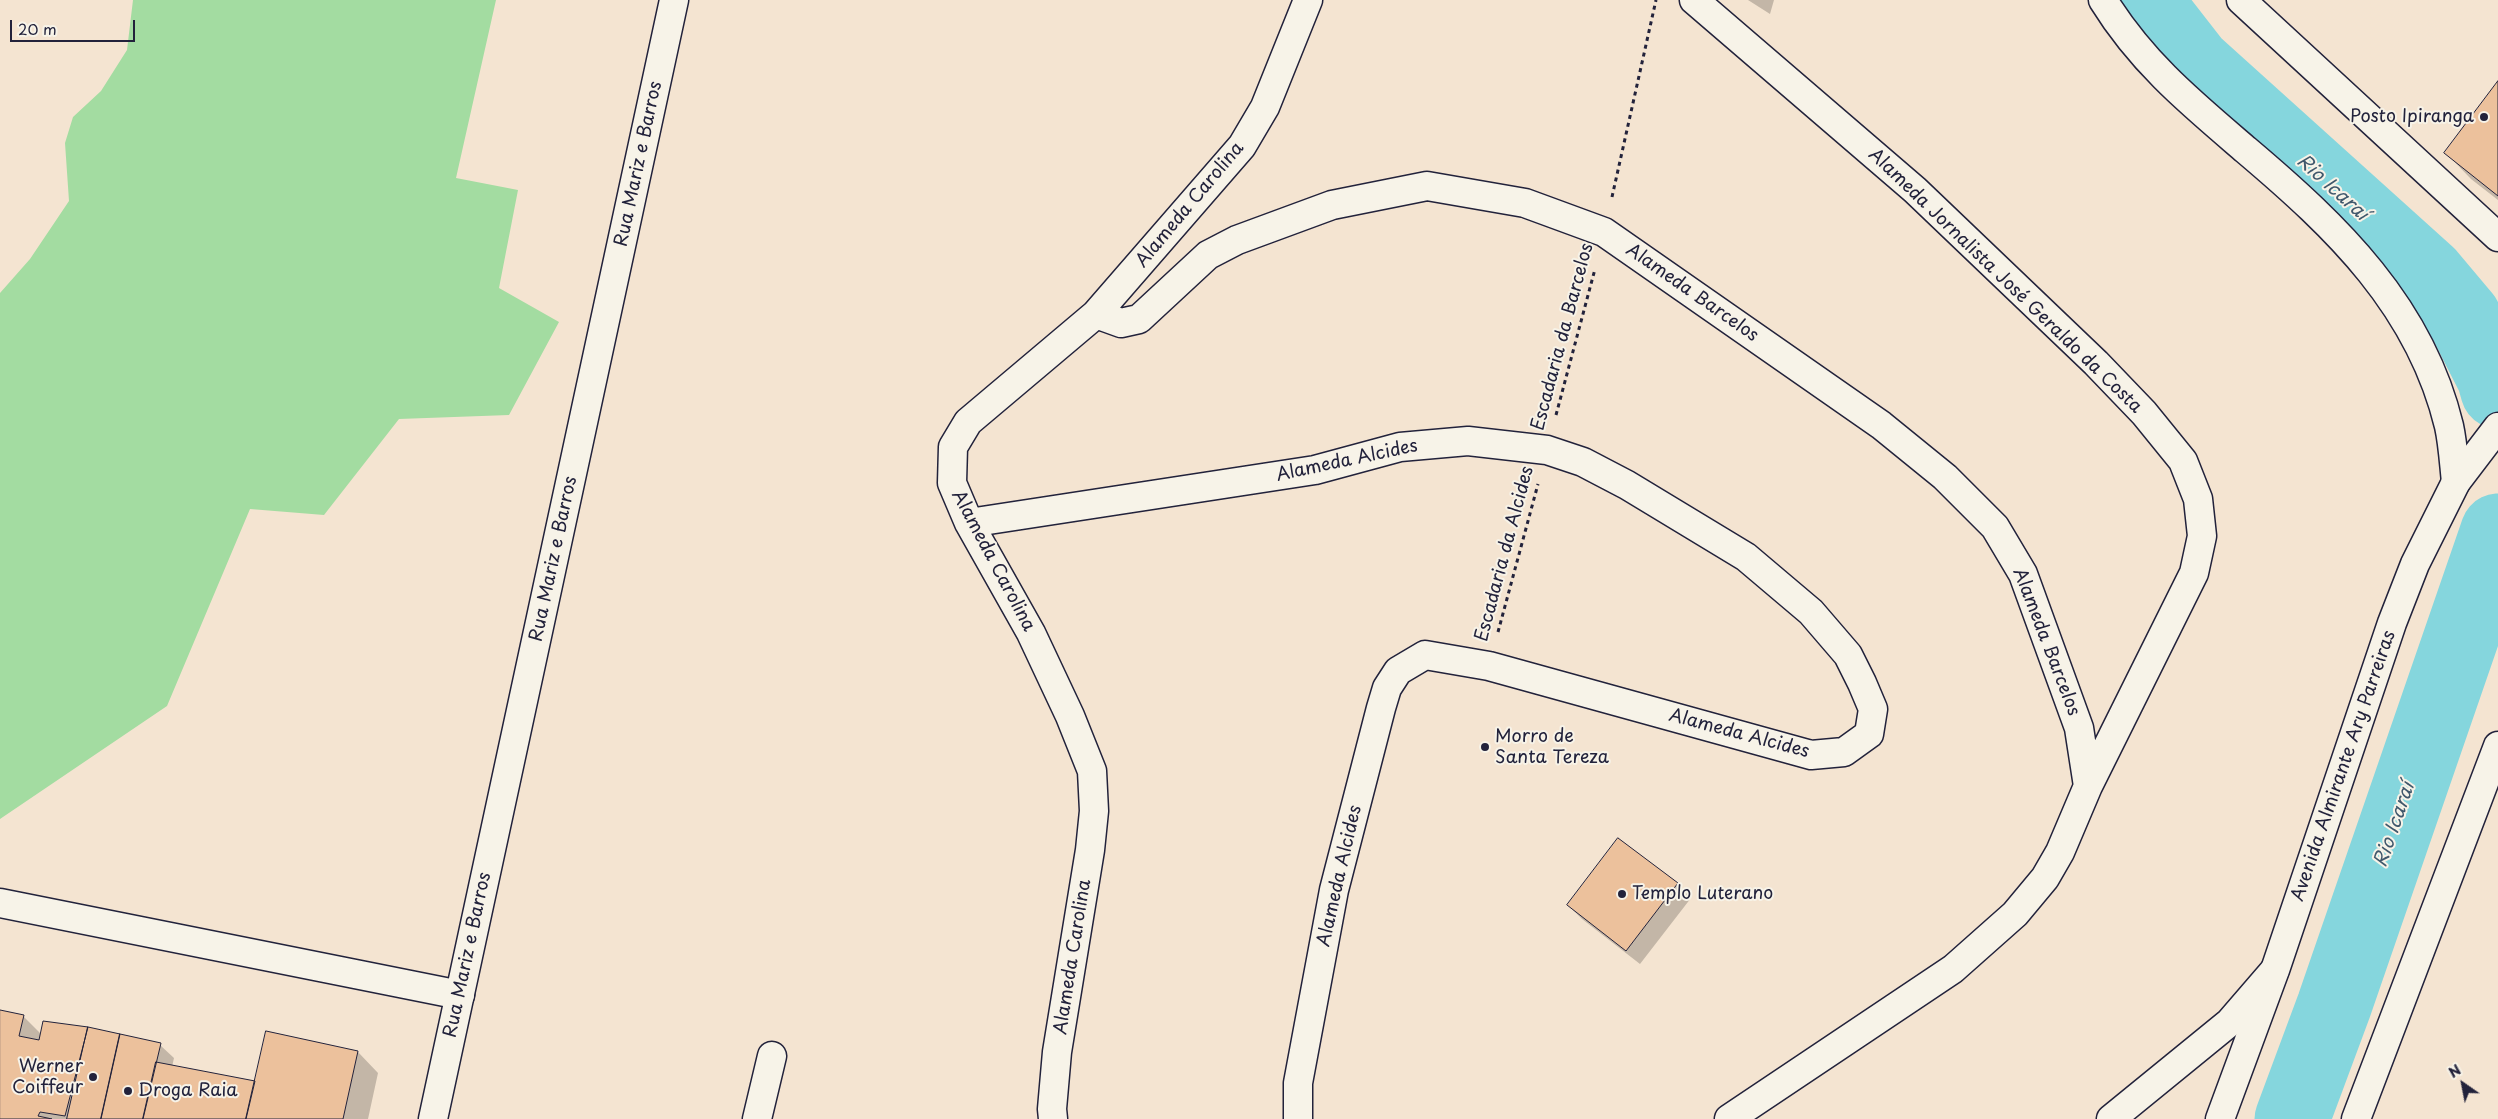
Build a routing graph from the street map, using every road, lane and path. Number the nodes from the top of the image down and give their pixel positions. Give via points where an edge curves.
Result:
1 (674, 0) edge
2 (1308, 0) edge
3 (1656, 0) edge
4 (1694, 0) edge
5 (2103, 0) edge
6 (2241, 0) edge
7 (1604, 232) junction
8 (2498, 237) edge
9 (1096, 314) junction
10 (2495, 431) edge
11 (1547, 450) junction
12 (2456, 482) junction
13 (969, 523) junction
14 (1489, 666) junction
15 (2498, 746) edge
16 (2088, 786) junction
17 (0, 903) edge
18 (2275, 970) junction
19 (460, 995) junction
20 (772, 1056) dead end
21 (433, 1119) edge
22 (757, 1119) edge
23 (1053, 1119) edge
24 (1298, 1119) edge
25 (1729, 1119) edge
26 (2111, 1119) edge
27 (2220, 1119) edge
28 (2356, 1119) edge

1 - 19 street, Rua Mariz e Barros
2 - 9 street, Alameda Carolina via 1265,107 1242,146
3 - 7 path, Escadaria da Barcelos
4 - 16 street, Alameda Jornalista José Geraldo da Costa via 1915,190 2096,363 2184,461 2198,499 2202,536 2194,573
5 - 12 street via 2119,26 2153,68 2296,192 2363,260 2390,295 2419,341 2437,386 2449,427
6 - 8 street
7 - 9 street, Alameda Barcelos via 1524,203 1427,186 1332,206 1237,240 1208,254 1140,319 1121,323
7 - 11 path, Escadaria da Barcelos
7 - 16 street, Alameda Barcelos via 1881,425 1945,477 1995,527 2023,574 2079,728
9 - 13 street, Alameda Carolina via 968,422 953,447 952,483
10 - 12 street, Avenida Almirante Ary Parreiras
11 - 13 street, Alameda Alcides via 1468,441 1400,447 1314,470
11 - 14 path, Escadaria da Alcides
11 - 14 street, Alameda Alcides via 1583,462 1627,485 1746,557 1811,612 1848,655 1862,683 1873,709 1869,734 1844,752 1811,755
12 - 18 street, Avenida Almirante Ary Parreiras via 2415,564 2392,623
13 - 23 street, Alameda Carolina via 1031,633 1092,771 1094,811 1090,850 1058,1052
14 - 24 street, Alameda Alcides via 1426,655 1398,670 1387,688 1334,890 1298,1083
15 - 28 street
16 - 25 street, Alameda Jornalista José Geraldo da Costa via 2046,878 2015,914 1953,969
17 - 19 street
18 - 26 street via 2230,1022
18 - 27 street, Avenida Almirante Ary Parreiras
19 - 21 street, Rua Mariz e Barros
20 - 22 street

